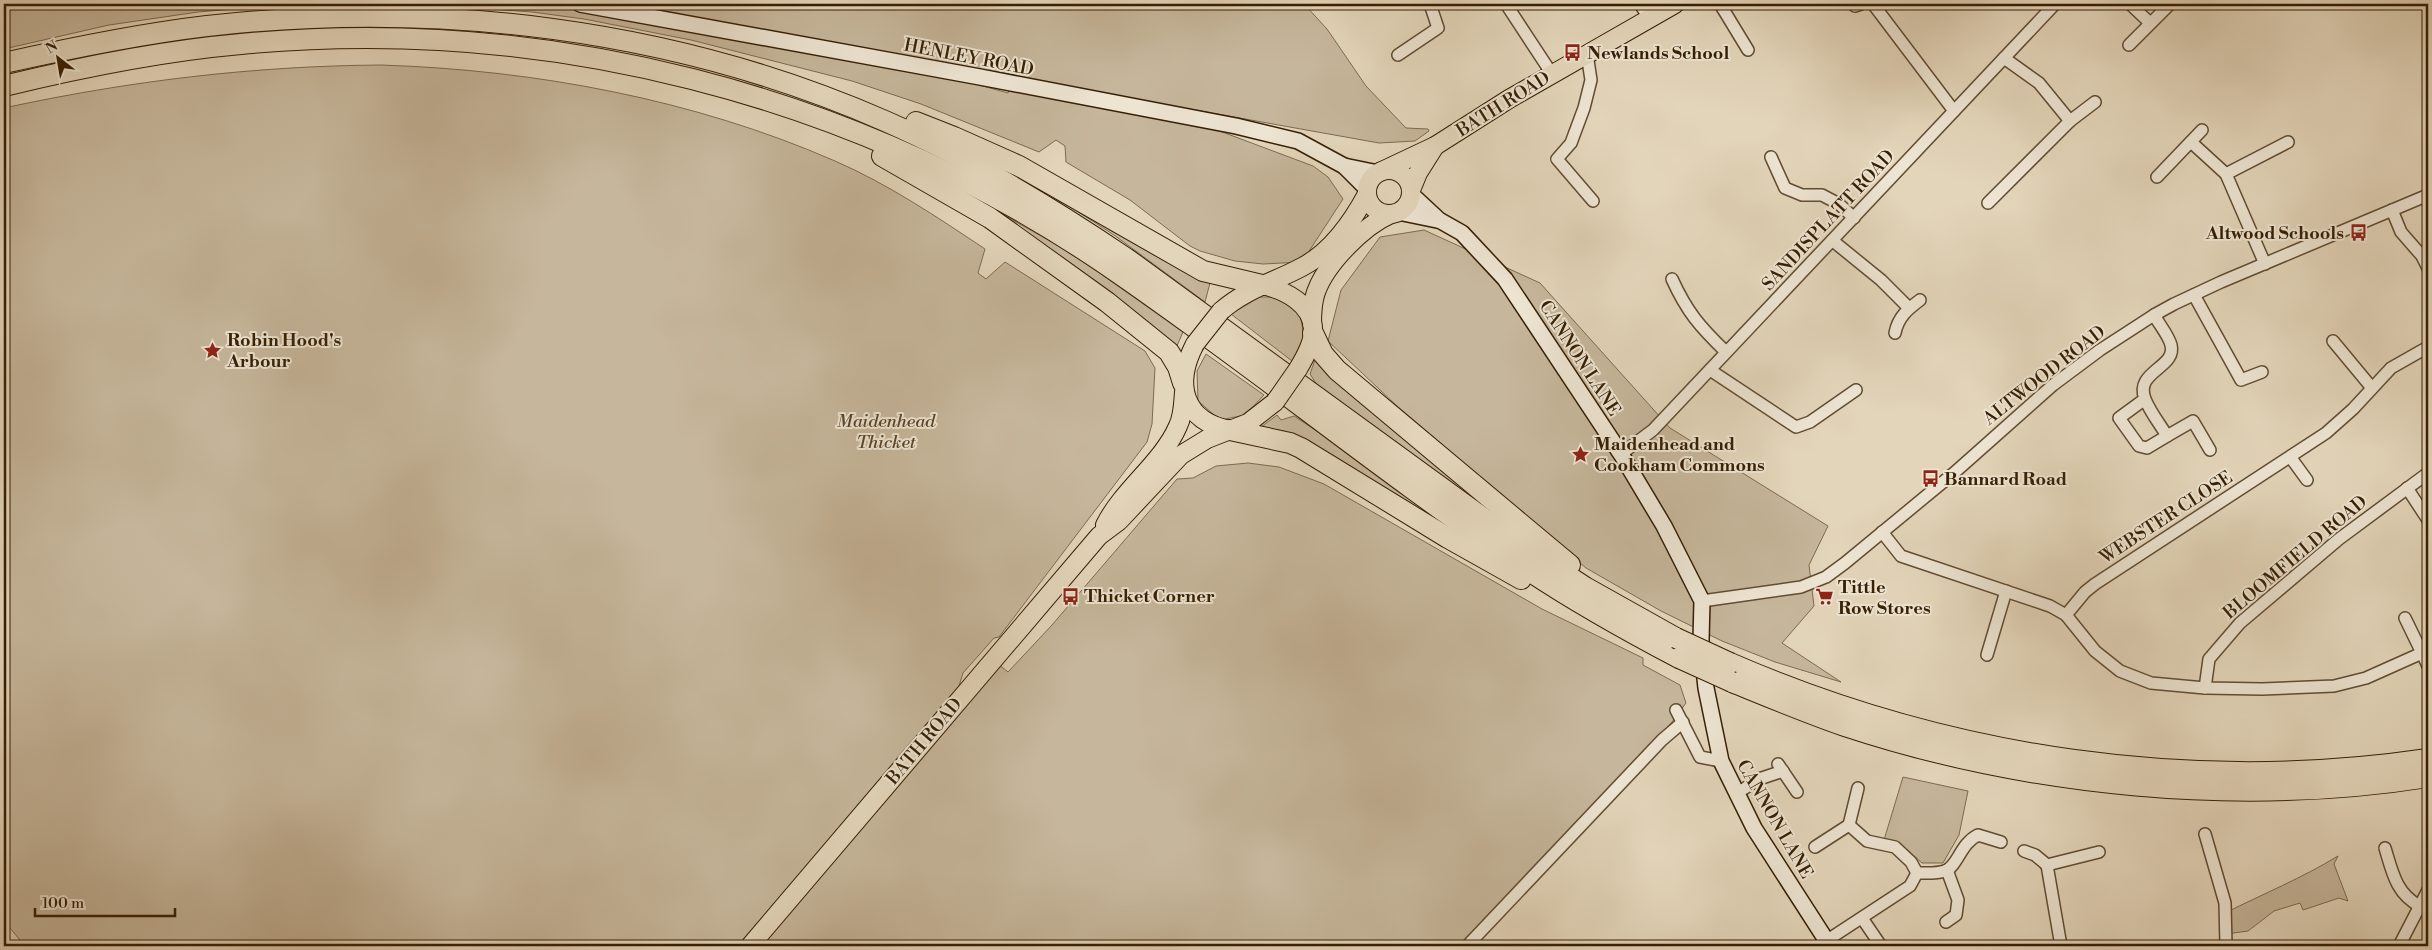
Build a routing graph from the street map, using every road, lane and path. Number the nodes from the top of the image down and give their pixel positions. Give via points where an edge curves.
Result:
1 (580, 4) edge
2 (1430, 4) edge
3 (1506, 4) edge
4 (1675, 4) edge
5 (1720, 4) edge
6 (1873, 4) edge
7 (2055, 4) edge
8 (2130, 4) edge
9 (2170, 4) edge
10 (1644, 11) edge
11 (2150, 22) junction
12 (2129, 46) dead end
13 (1748, 50) dead end
14 (1587, 54) junction
15 (1398, 55) dead end
16 (2004, 58) junction
17 (4, 63) edge
18 (1552, 74) junction
19 (4, 86) edge
20 (816, 93) junction
21 (2095, 102) dead end
22 (776, 103) junction
23 (1954, 111) junction
24 (2070, 121) junction
25 (2202, 130) dead end
26 (2191, 142) junction
27 (2288, 142) dead end
28 (1435, 146) junction
29 (1771, 157) dead end
30 (1344, 166) junction
31 (1380, 172) junction
32 (2226, 174) junction
33 (2157, 177) dead end
34 (1367, 192) junction
35 (1411, 192) junction
36 (2428, 194) edge
37 (1593, 200) dead end
38 (1988, 203) dead end
39 (2392, 210) junction
40 (1394, 213) junction
41 (1854, 218) junction
42 (1438, 220) junction
43 (1833, 241) junction
44 (2266, 264) junction
45 (2428, 268) edge
46 (1672, 279) dead end
47 (1262, 285) junction
48 (2194, 295) junction
49 (1920, 300) dead end
50 (1909, 308) junction
51 (2154, 315) junction
52 (1312, 328) junction
53 (1895, 332) dead end
54 (2333, 342) dead end
55 (2428, 347) edge
56 (1726, 352) junction
57 (1710, 370) junction
58 (2262, 372) dead end
59 (1184, 388) junction
60 (2372, 388) junction
61 (1856, 390) dead end
62 (2145, 399) junction
63 (1230, 430) junction
64 (2167, 436) junction
65 (2210, 450) dead end
66 (1621, 454) junction
67 (2291, 458) junction
68 (2428, 473) edge
69 (2307, 480) dead end
70 (2408, 488) junction
71 (2428, 520) edge
72 (1882, 532) junction
73 (1099, 536) junction
74 (2006, 592) junction
75 (1702, 601) junction
76 (1608, 610) junction
77 (2066, 614) junction
78 (2405, 618) dead end
79 (2422, 654) junction
80 (1987, 656) dead end
81 (2428, 666) edge
82 (1731, 672) junction
83 (2205, 688) junction
84 (1676, 710) dead end
85 (1683, 722) junction
86 (2428, 760) edge
87 (1721, 761) junction
88 (2428, 777) edge
89 (1858, 788) dead end
90 (1797, 792) dead end
91 (1736, 794) junction
92 (1849, 825) junction
93 (2205, 834) dead end
94 (2000, 842) dead end
95 (1815, 847) dead end
96 (2385, 848) dead end
97 (2024, 851) dead end
98 (2099, 852) dead end
99 (2048, 865) junction
100 (1947, 870) junction
101 (1917, 873) junction
102 (2428, 890) edge
103 (2420, 906) junction
104 (1862, 918) junction
105 (1946, 922) dead end
106 (1828, 943) edge
107 (750, 946) edge
108 (1467, 946) edge
109 (1881, 946) edge
110 (2061, 946) edge
111 (2226, 946) edge
112 (2399, 946) edge

1 - 30 street, HENLEY ROAD via 1236,126 1298,141
2 - 15 street via 1438,28
3 - 18 street
4 - 10 main road, BATH ROAD
5 - 13 street
6 - 23 street
7 - 16 street, SANDISPLATT ROAD
8 - 11 street
9 - 11 street
10 - 14 main road, BATH ROAD
11 - 12 street
14 - 18 main road, BATH ROAD
14 - 37 street via 1592,80 1571,143 1557,159
16 - 23 street, SANDISPLATT ROAD
16 - 24 street via 2039,84
17 - 20 highway via 107,41 208,26 320,17 433,17 548,28 643,44 710,60
18 - 28 main road, BATH ROAD
19 - 22 highway via 104,63 195,49 291,40 374,38 474,41 560,52 661,70
20 - 47 highway via 879,109 954,136 1075,196 1203,271
20 - 76 highway via 953,153 1074,222
21 - 24 street
22 - 59 highway via 930,182 1019,238 1157,341 1175,361
22 - 76 highway via 836,124 925,162 1000,200 1070,242 1207,337 1482,539
23 - 41 street, SANDISPLATT ROAD
24 - 38 street
25 - 26 street
26 - 32 street
26 - 33 street
27 - 32 street
28 - 31 main road, BATH ROAD
28 - 35 main road, BATH ROAD via 1418,173
29 - 41 street via 1785,188 1802,195 1822,195 1839,204
30 - 31 street, HENLEY ROAD
30 - 34 street, HENLEY ROAD
31 - 34 main road via 1372,178
31 - 35 main road via 1391,170 1403,175
32 - 44 street
34 - 40 main road via 1376,210
34 - 47 main road via 1351,222 1320,254 1302,267
35 - 40 main road via 1407,204
35 - 42 street, CANNON LANE
36 - 39 street, ALTWOOD ROAD
39 - 44 street, ALTWOOD ROAD
39 - 45 street via 2401,232
40 - 42 street, CANNON LANE
40 - 52 main road via 1367,227 1324,276 1315,295
41 - 43 street, SANDISPLATT ROAD
42 - 66 street, CANNON LANE via 1462,233 1505,279
43 - 50 street
43 - 56 street, SANDISPLATT ROAD
44 - 48 street, ALTWOOD ROAD
46 - 56 street via 1683,304 1699,326
47 - 52 main road via 1296,299 1305,310
47 - 59 main road, bridge via 1241,294 1206,326 1187,360
48 - 51 street, ALTWOOD ROAD
48 - 58 street via 2244,384
49 - 50 street
50 - 53 street via 1897,321
51 - 62 street via 2171,345 2172,353 2170,359 2149,376 2144,385
51 - 72 street, ALTWOOD ROAD via 2053,385
52 - 63 main road, bridge via 1298,369 1275,402 1248,423
52 - 76 highway via 1323,354 1338,370
54 - 60 street
55 - 60 street, WEBSTER CLOSE via 2391,368
56 - 57 street, SANDISPLATT ROAD
57 - 61 street via 1796,427 1810,422
57 - 66 street, SANDISPLATT ROAD via 1654,430
59 - 63 main road via 1191,407 1202,420
59 - 73 main road, BATH ROAD via 1182,414 1175,434 1111,513
60 - 67 street, WEBSTER CLOSE via 2326,433
62 - 64 street
62 - 64 street via 2119,418 2140,446 2147,448
63 - 73 main road, BATH ROAD via 1181,454 1119,521
63 - 76 highway via 1301,448 1504,570
64 - 65 street via 2193,421
66 - 75 street, CANNON LANE via 1664,526
67 - 69 street
67 - 77 street, WEBSTER CLOSE via 2095,584
68 - 70 street, BLOOMFIELD ROAD
70 - 71 street
70 - 83 street, BLOOMFIELD ROAD via 2339,540 2240,623 2209,659
72 - 74 street via 1902,556
72 - 75 street, ALTWOOD ROAD via 1826,577 1802,587
73 - 107 main road, BATH ROAD
74 - 77 street
74 - 80 street
75 - 87 street, CANNON LANE via 1701,640 1706,688
76 - 82 highway, bridge via 1676,638
76 - 82 highway, bridge via 1679,658
77 - 83 street via 2095,651 2120,671 2151,683
78 - 79 street
79 - 81 street
79 - 83 street via 2366,678 2334,686
82 - 86 highway via 1893,723 1989,747 2077,761 2170,770 2281,773
82 - 88 highway via 1846,726 1994,764 2071,777 2151,786 2276,789
84 - 85 street
85 - 87 street via 1700,757
85 - 108 street via 1662,740
87 - 91 street, CANNON LANE
89 - 92 street
90 - 91 street via 1780,767
91 - 106 street, CANNON LANE via 1754,828
92 - 95 street
92 - 101 street via 1867,841 1895,847 1911,862
93 - 111 street via 2225,903
94 - 100 street via 1978,836 1968,841
96 - 103 street via 2397,885 2408,900
97 - 99 street
98 - 99 street
99 - 110 street
100 - 101 street
100 - 105 street via 1958,900 1956,915
101 - 104 street via 1910,886
102 - 103 street
103 - 112 street
104 - 106 street
104 - 109 street

